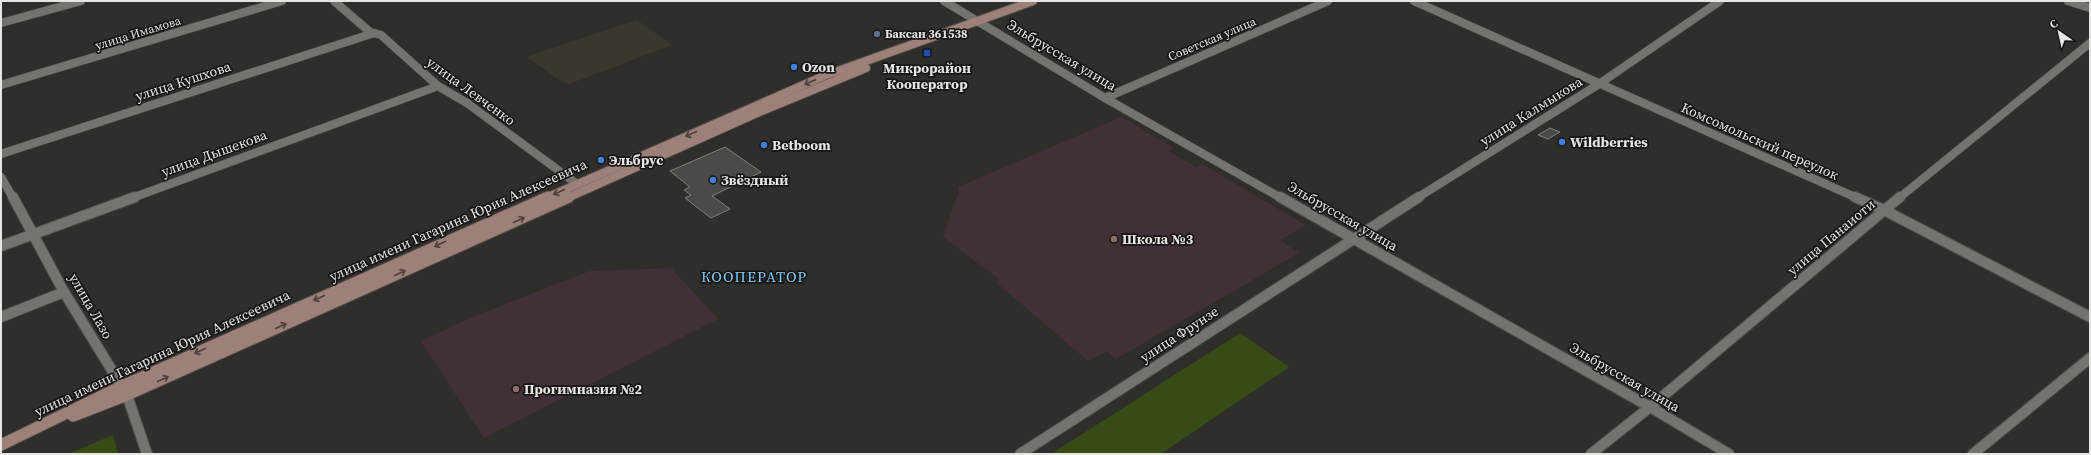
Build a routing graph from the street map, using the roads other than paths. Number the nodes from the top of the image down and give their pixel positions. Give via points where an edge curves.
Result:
1 (81, 1) edge
2 (282, 1) edge
3 (334, 1) edge
4 (944, 1) edge
5 (1033, 1) edge
6 (1328, 1) edge
7 (1414, 1) edge
8 (1720, 1) edge
9 (2068, 1) edge
10 (2090, 8) edge
11 (978, 21) junction
12 (1, 23) edge
13 (374, 33) junction
14 (2090, 43) edge
15 (1599, 84) junction
16 (1, 85) edge
17 (438, 86) junction
18 (1105, 98) junction
19 (1, 154) edge
20 (1, 177) edge
21 (577, 184) junction
22 (1884, 210) junction
23 (35, 234) junction
24 (1353, 238) junction
25 (1, 246) edge
26 (64, 292) junction
27 (1, 317) edge
28 (2090, 317) edge
29 (2090, 358) edge
30 (124, 390) junction
31 (1650, 407) junction
32 (1, 445) edge
33 (147, 454) edge
34 (1020, 454) edge
35 (1591, 454) edge
36 (1729, 454) edge
37 (1973, 454) edge

1 - 12 street
2 - 16 street, улица Имамова
3 - 13 street, улица Левченко
4 - 11 street, Эльбрусская улица
5 - 11 street, улица имени Гагарина Юрия Алексеевича
6 - 18 street, Советская улица
7 - 15 street, Комсомольский переулок
8 - 15 street, улица Калмыкова
9 - 10 street
11 - 18 street, Эльбрусская улица
11 -> 21 street, улица имени Гагарина Юрия Алексеевича via 821,78
30 -> 11 street, улица имени Гагарина Юрия Алексеевича via 757,113 960,31
13 - 17 street, улица Левченко via 381,35
13 - 19 street, улица Кушхова
14 - 22 street, улица Панаиоти
15 - 22 street, Комсомольский переулок
15 - 24 street, улица Калмыкова
17 - 21 street, улица Левченко via 467,103
17 - 23 street, улица Дышекова
18 - 24 street, Эльбрусская улица
20 - 23 street, улица Лазо
21 -> 30 street, улица имени Гагарина Юрия Алексеевича
22 - 28 street, Комсомольский переулок
22 - 31 street, улица Панаиоти
23 - 25 street, улица Дышекова
23 - 26 street, улица Лазо
24 - 31 street, Эльбрусская улица
24 - 34 street, улица Фрунзе
26 - 27 street
26 - 30 street, улица Лазо
29 - 37 street
30 - 32 street, улица имени Гагарина Юрия Алексеевича
30 - 33 street, улица Лазо
31 - 35 street, улица Панаиоти
31 - 36 street, Эльбрусская улица

